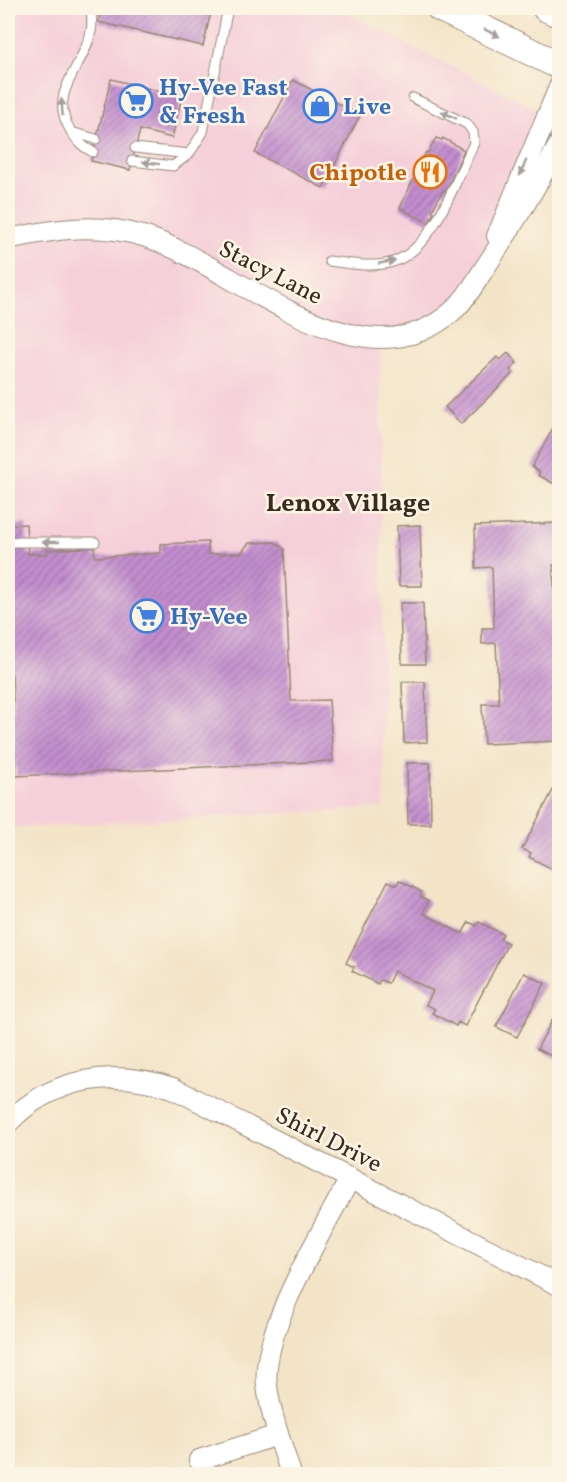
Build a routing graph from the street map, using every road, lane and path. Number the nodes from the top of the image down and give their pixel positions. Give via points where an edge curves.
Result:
1 (91, 8) edge
2 (228, 8) edge
3 (440, 8) edge
4 (546, 8) edge
5 (560, 14) edge
6 (560, 66) edge
7 (560, 85) edge
8 (413, 98) dead end
9 (71, 132) junction
10 (96, 139) dead end
11 (560, 143) edge
12 (135, 148) dead end
13 (93, 152) dead end
14 (189, 154) junction
15 (132, 161) dead end
16 (8, 239) edge
17 (329, 261) dead end
18 (487, 264) junction
19 (8, 542) edge
20 (95, 542) dead end
21 (8, 1123) edge
22 (350, 1178) junction
23 (560, 1286) edge
24 (278, 1435) junction
25 (199, 1460) dead end
26 (291, 1474) edge

9 -> 1 lane via 63,116 61,98 92,31
2 - 14 lane via 203,132
3 -> 6 main road
4 - 5 main road
7 -> 18 street, Stacy Lane via 512,194
17 -> 8 lane via 363,265 392,262 410,254 426,239 474,143 473,132 467,124
9 - 10 lane
9 - 13 lane via 81,147
11 - 18 street, Stacy Lane
12 - 14 lane
14 -> 15 lane via 173,166
16 - 18 street, Stacy Lane via 57,228 90,227 128,233 170,248 333,331 380,339 408,334 454,310 473,291
20 -> 19 lane
21 - 22 street, Shirl Drive via 40,1097 65,1085 96,1077 151,1081 173,1088
22 - 23 street, Shirl Drive
22 - 24 street via 273,1335 267,1385
24 - 25 street
24 - 26 street

